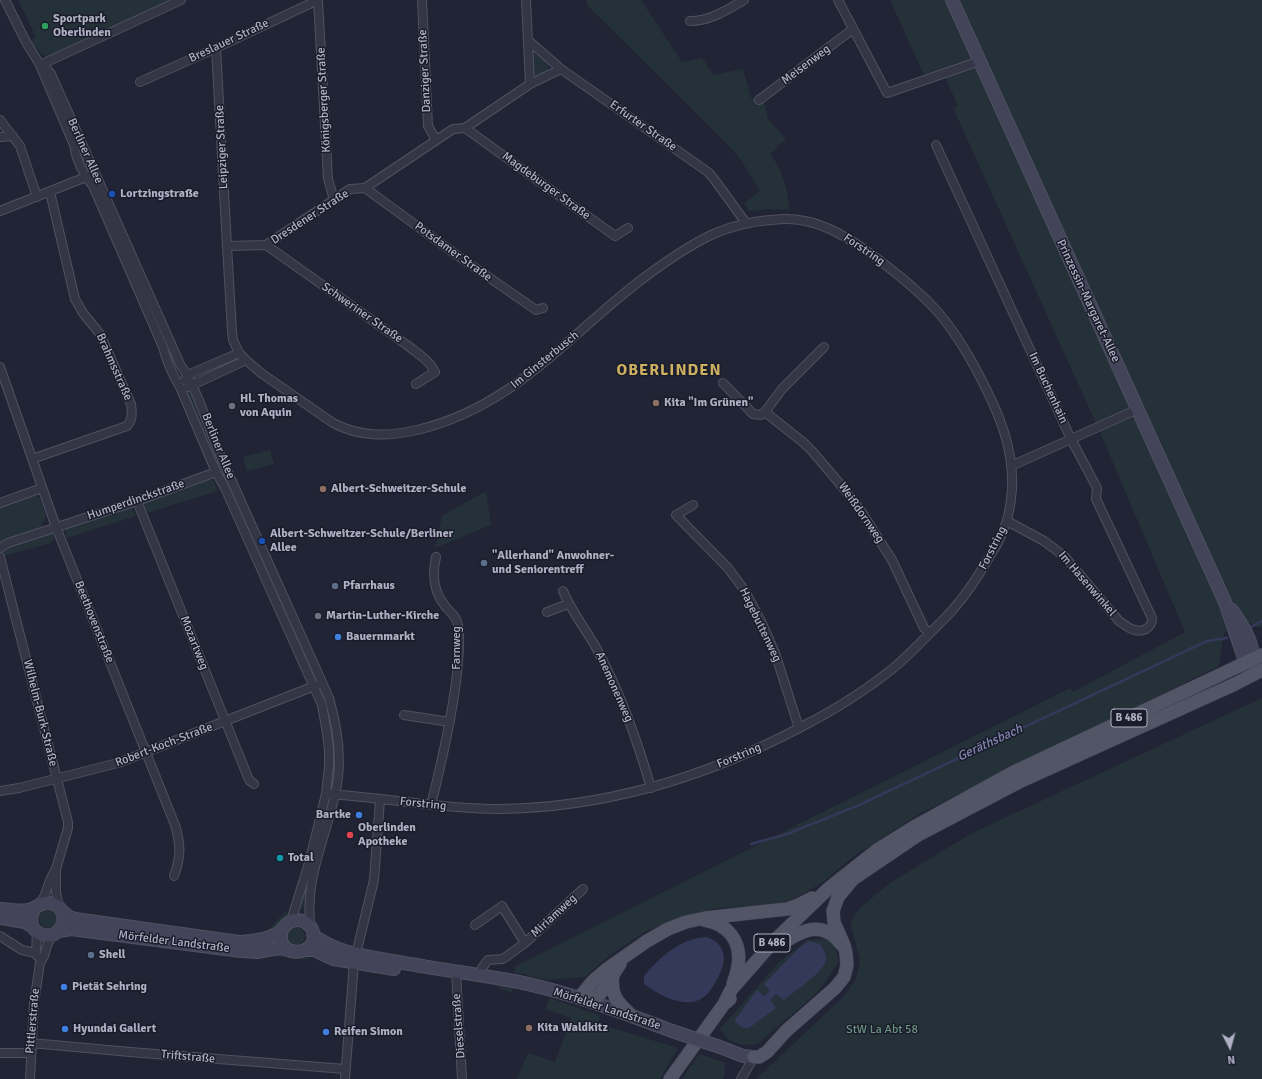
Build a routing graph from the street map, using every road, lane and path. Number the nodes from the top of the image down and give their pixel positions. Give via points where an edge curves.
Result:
1 (5, 0) edge
2 (181, 0) edge
3 (318, 0) edge
4 (422, 0) edge
5 (526, 0) edge
6 (744, 0) edge
7 (838, 0) edge
8 (952, 0) edge
9 (690, 21) dead end
10 (853, 29) junction
11 (529, 41) junction
12 (216, 48) junction
13 (980, 61) junction
14 (40, 65) junction
15 (561, 68) junction
16 (140, 82) dead end
17 (530, 84) junction
18 (759, 100) dead end
19 (0, 120) edge
20 (465, 128) junction
21 (13, 136) junction
22 (0, 137) edge
23 (436, 140) junction
24 (936, 145) dead end
25 (95, 174) junction
26 (86, 177) junction
27 (365, 188) junction
28 (50, 192) junction
29 (37, 197) junction
30 (334, 200) junction
31 (0, 211) edge
32 (746, 223) junction
33 (628, 228) dead end
34 (839, 234) joint
35 (266, 245) junction
36 (227, 246) junction
37 (543, 308) dead end
38 (824, 347) dead end
39 (239, 353) junction
40 (246, 360) junction
41 (0, 367) edge
42 (188, 376) junction
43 (723, 383) dead end
44 (416, 384) dead end
45 (192, 386) junction
46 (181, 389) junction
47 (1138, 409) junction
48 (765, 412) junction
49 (1071, 439) junction
50 (32, 459) junction
51 (1011, 466) junction
52 (216, 472) junction
53 (42, 488) junction
54 (137, 501) junction
55 (0, 503) edge
56 (693, 504) dead end
57 (1007, 521) junction
58 (56, 527) junction
59 (0, 548) edge
60 (0, 557) edge
61 (436, 557) dead end
62 (563, 591) dead end
63 (1225, 602) junction
64 (568, 604) junction
65 (547, 612) dead end
66 (1147, 628) joint
67 (930, 633) junction
68 (1248, 636) junction
69 (1262, 644) edge
70 (1253, 659) edge
71 (1262, 670) edge
72 (1250, 676) junction
73 (323, 683) junction
74 (313, 686) junction
75 (404, 715) dead end
76 (225, 722) junction
77 (450, 722) junction
78 (799, 728) junction
79 (146, 752) junction
80 (57, 778) junction
81 (254, 784) dead end
82 (651, 788) junction
83 (0, 791) edge
84 (326, 794) junction
85 (336, 794) junction
86 (380, 800) junction
87 (431, 805) junction
88 (318, 841) junction
89 (56, 869) junction
90 (174, 876) dead end
91 (853, 879) junction
92 (828, 888) junction
93 (583, 889) dead end
94 (37, 907) junction
95 (0, 908) edge
96 (61, 910) junction
97 (0, 918) edge
98 (694, 920) junction
99 (291, 921) junction
100 (475, 925) dead end
101 (35, 929) junction
102 (282, 930) junction
103 (312, 931) junction
104 (56, 933) junction
105 (0, 936) edge
106 (525, 943) junction
107 (780, 945) junction
108 (635, 949) junction
109 (289, 950) junction
110 (306, 950) junction
111 (36, 953) junction
112 (846, 953) junction
113 (355, 959) junction
114 (40, 963) junction
115 (456, 972) junction
116 (613, 973) junction
117 (480, 976) junction
118 (731, 990) junction
119 (579, 998) junction
120 (724, 1004) junction
121 (631, 1015) junction
122 (31, 1043) junction
123 (0, 1053) edge
124 (30, 1053) junction
125 (754, 1057) junction
126 (345, 1069) junction
127 (30, 1079) edge
128 (345, 1079) edge
129 (462, 1079) edge
130 (670, 1079) edge
131 (741, 1079) edge

1 - 14 street, Berliner Allee
2 - 14 street
3 - 12 street, Breslauer Straße
3 - 30 street, Königsberger Straße via 328,179
4 - 23 street, Danziger Straße via 428,126
5 - 11 street
6 - 9 street via 711,18
7 - 10 street
8 - 13 main road, Prinzessin-Margaret-Allee
10 - 13 street via 887,93
10 - 18 street, Meisenweg
11 - 15 street, Erfurter Straße
11 - 17 street
12 - 16 street, Breslauer Straße
12 - 36 street, Leipziger Straße
13 - 47 main road, Prinzessin-Margaret-Allee
14 - 25 street, Berliner Allee via 51,74
14 - 26 street, Berliner Allee
15 - 17 street, Dresdener Straße
15 - 32 street, Erfurter Straße via 708,172
17 - 20 street, Dresdener Straße
19 - 21 street
20 - 23 street, Dresdener Straße via 453,129
20 - 33 street, Magdeburger Straße via 615,236
21 - 22 street
21 - 29 street via 22,151
23 - 27 street, Dresdener Straße
24 - 49 street, Im Buchenhain
25 - 26 street
25 - 42 street, Berliner Allee via 180,364
26 - 28 street
26 - 46 street, Berliner Allee via 93,186
27 - 30 street, Dresdener Straße via 350,190
27 - 37 street, Potsdamer Straße via 536,310
28 - 29 street
28 - 50 street, Brahmsstraße via 75,299 100,334 131,404 132,417 126,426
29 - 31 street
30 - 35 street, Dresdener Straße
32 - 34 street, Im Ginsterbusch via 795,220 819,225
32 - 40 street, Im Ginsterbusch via 706,238 640,280 531,373 507,390 453,418 410,432 382,435 350,431 333,423
34 - 51 street, Forstring via 869,252 904,280 951,328 976,369 1001,419
35 - 36 street, Dresdener Straße
35 - 44 street, Schweriner Straße via 427,360 434,372
36 - 39 street via 233,340
38 - 48 street via 782,389
39 - 40 street, Im Ginsterbusch
39 - 42 street
40 - 45 street
41 - 50 street, Beethovenstraße
42 - 45 street, Berliner Allee
42 - 46 street
43 - 48 street, Weißdornweg via 753,414 761,415
45 - 46 street
45 - 73 street, Berliner Allee via 257,539
46 - 52 street, Berliner Allee
47 - 49 street
47 - 63 main road, Prinzessin-Margaret-Allee
48 - 67 street, Weißdornweg via 812,451 859,508 884,546 924,628
49 - 51 street
49 - 66 street, Im Buchenhain via 1097,488 1096,499 1152,618 1152,623
50 - 53 street, Beethovenstraße
51 - 57 street, Forstring via 1012,491
52 - 54 street, Humperdinckstraße
52 - 74 street, Berliner Allee
53 - 55 street
53 - 58 street, Beethovenstraße
54 - 58 street, Humperdinckstraße
54 - 76 street, Mozartweg
56 - 78 street, Hagebuttenweg via 676,515 728,568 744,591 775,653
57 - 66 street, Im Hasenwinkel via 1054,547 1064,556 1118,621 1137,631
57 - 67 street, Forstring via 1001,537 963,598
58 - 59 street
58 - 79 street, Beethovenstraße
60 - 80 street, Wilhelm-Burk-Straße
61 - 77 street, Farnweg via 433,571 436,591 458,624 458,663
62 - 64 street, Anemonenweg
63 - 68 main road, Prinzessin-Margaret-Allee
63 - 70 main road, Prinzessin-Margaret-Allee
64 - 65 street
64 - 82 street, Anemonenweg via 588,633 616,688 639,746
67 - 78 street, Forstring via 864,690
68 - 69 main road
68 - 70 main road, Prinzessin-Margaret-Allee via 1253,648
70 - 72 main road, Prinzessin-Margaret-Allee
70 - 92 main road, B 486 via 956,802 877,850
71 - 72 main road, B 486
72 - 91 main road, B 486 via 1021,781 918,835
73 - 74 street, Robert-Koch-Straße
73 - 85 street, Berliner Allee via 333,713 338,742
74 - 76 street, Robert-Koch-Straße
74 - 84 street, Berliner Allee via 323,711 329,744
75 - 77 street
76 - 79 street, Robert-Koch-Straße
76 - 81 street, Mozartweg via 249,780
77 - 87 street, Farnweg
78 - 82 street, Forstring via 732,760
79 - 80 street, Robert-Koch-Straße via 118,764
79 - 90 street, Beethovenstraße via 179,839 180,854
80 - 83 street, Robert-Koch-Straße
80 - 89 street, Wilhelm-Burk-Straße via 68,828
82 - 87 street, Forstring via 601,799 532,807 493,809
84 - 85 street, Forstring
84 - 88 street, Berliner Allee
85 - 86 street, Forstring
85 - 88 street, Berliner Allee
86 - 87 street, Forstring
86 - 113 street via 374,880
88 - 99 street, Berliner Allee
88 - 103 street, Berliner Allee via 310,892
89 - 94 street, Wilhelm-Burk-Straße
89 - 96 street, Wilhelm-Burk-Straße via 56,892
91 - 107 main road, B 486
91 - 112 main road via 838,897 833,911 834,922
92 - 98 main road via 787,909
92 - 118 main road, B 486 via 774,941
93 - 106 street, Miriamweg
94 - 95 main road, Mörfelder Landstraße via 20,911
94 - 96 main road, Mörfelder Landstraße via 47,902
94 - 101 main road via 31,916
96 - 102 main road, Mörfelder Landstraße via 75,919 240,942 262,939
96 - 104 main road via 64,921
97 - 101 main road, Mörfelder Landstraße via 25,922
98 - 108 main road via 668,929
98 - 118 main road via 709,921 725,928 737,944 738,968
99 - 102 main road, Mörfelder Landstraße via 285,924
99 - 103 main road, Mörfelder Landstraße via 301,920 307,923
100 - 106 street, Miriamweg via 502,906
101 - 104 main road, Mörfelder Landstraße via 42,935
101 - 111 street
102 - 109 main road via 282,942
103 - 110 main road via 312,942
103 - 113 main road, Mörfelder Landstraße via 331,946
104 - 109 main road, Mörfelder Landstraße via 74,929 241,951 257,952 279,948
104 - 114 street, Pittlerstraße via 48,943
105 - 111 street via 22,950
106 - 117 street, Miriamweg via 503,959 488,960
107 - 112 main road via 796,934 816,929 828,932 842,945
107 - 120 main road, B 486
108 - 116 main road
108 - 119 main road via 598,977
109 - 110 main road, Mörfelder Landstraße
110 - 113 main road, Mörfelder Landstraße via 314,950 333,959
111 - 114 street
112 - 125 main road via 846,971 840,983 767,1052
113 - 115 main road, Mörfelder Landstraße via 390,969
113 - 115 main road, Mörfelder Landstraße via 370,957
113 - 126 street
114 - 122 street, Pittlerstraße
115 - 117 main road, Mörfelder Landstraße
115 - 129 street, Dieselstraße
116 - 119 main road via 596,998
116 - 121 main road via 613,995 619,1005
117 - 119 main road, Mörfelder Landstraße via 537,986
118 - 120 main road, B 486
119 - 121 main road, Mörfelder Landstraße
120 - 130 main road, B 486
121 - 125 main road, Mörfelder Landstraße, bridge via 743,1056
122 - 124 street, Pittlerstraße
122 - 126 street, Triftstraße
123 - 124 street
124 - 127 street, Pittlerstraße
125 - 131 street
126 - 128 street

